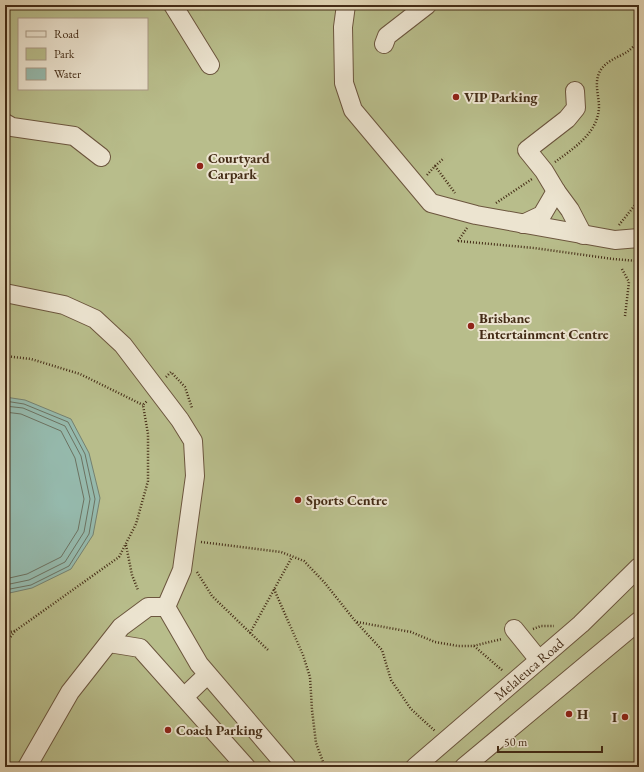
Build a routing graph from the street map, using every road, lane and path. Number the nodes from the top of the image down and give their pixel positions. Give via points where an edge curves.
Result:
1 (173, 5) edge
2 (346, 5) edge
3 (353, 5) edge
4 (416, 8) edge
5 (343, 26) junction
6 (384, 44) dead end
7 (210, 65) dead end
8 (575, 91) dead end
9 (5, 123) edge
10 (101, 157) dead end
11 (444, 158) dead end
12 (435, 166) junction
13 (416, 186) junction
14 (556, 191) junction
15 (457, 196) dead end
16 (639, 200) edge
17 (523, 224) junction
18 (583, 235) junction
19 (639, 238) edge
20 (615, 240) junction
21 (458, 241) dead end
22 (639, 262) edge
23 (622, 269) dead end
24 (5, 294) edge
25 (625, 316) dead end
26 (5, 356) edge
27 (194, 542) dead end
28 (126, 544) junction
29 (292, 556) junction
30 (636, 562) edge
31 (274, 589) junction
32 (138, 590) dead end
33 (166, 606) junction
34 (639, 621) edge
35 (356, 622) junction
36 (15, 631) junction
37 (516, 632) junction
38 (5, 633) edge
39 (250, 633) dead end
40 (569, 634) junction
41 (109, 643) junction
42 (5, 644) edge
43 (473, 646) junction
44 (539, 660) junction
45 (208, 675) junction
46 (515, 681) junction
47 (184, 697) junction
48 (445, 741) junction
49 (27, 767) edge
50 (246, 767) edge
51 (287, 767) edge
52 (325, 767) edge
53 (415, 767) edge
54 (464, 767) edge

1 - 7 street
2 - 5 street
3 - 5 street
4 - 6 street via 388,36
5 - 13 street via 344,83 353,110
8 - 14 street via 576,108 568,119 527,150
9 - 10 street via 12,127 74,136
11 - 12 path
12 - 13 path
12 - 15 path
13 - 17 street via 431,203
14 - 17 street via 542,215
14 - 18 street
16 - 20 path via 614,231
17 - 18 street
18 - 20 street
19 - 20 street
21 - 22 path
23 - 25 path via 629,282
24 - 33 street via 64,305 95,319 123,346 193,441 196,476 182,570
26 - 28 path via 31,359 80,374 143,405 148,434 148,481 136,524
27 - 29 path via 281,552
28 - 32 path via 132,575
28 - 36 path via 119,557
29 - 31 path
29 - 35 path via 304,561
30 - 40 street, Melaleuca Road
31 - 39 path
31 - 52 path via 310,677 316,743
33 - 41 street via 148,607 121,627
33 - 45 street
34 - 54 street
35 - 43 path via 411,632 435,642
35 - 48 path via 382,650 391,680 411,709
36 - 38 path
36 - 42 path
37 - 40 path via 542,626 556,626
37 - 43 path
37 - 44 street
40 - 44 street, Melaleuca Road
41 - 47 street via 140,648
41 - 49 street via 70,692
43 - 46 path
44 - 46 street, Melaleuca Road
45 - 47 street
45 - 51 street
46 - 48 street, Melaleuca Road
47 - 50 street
48 - 53 street, Melaleuca Road

